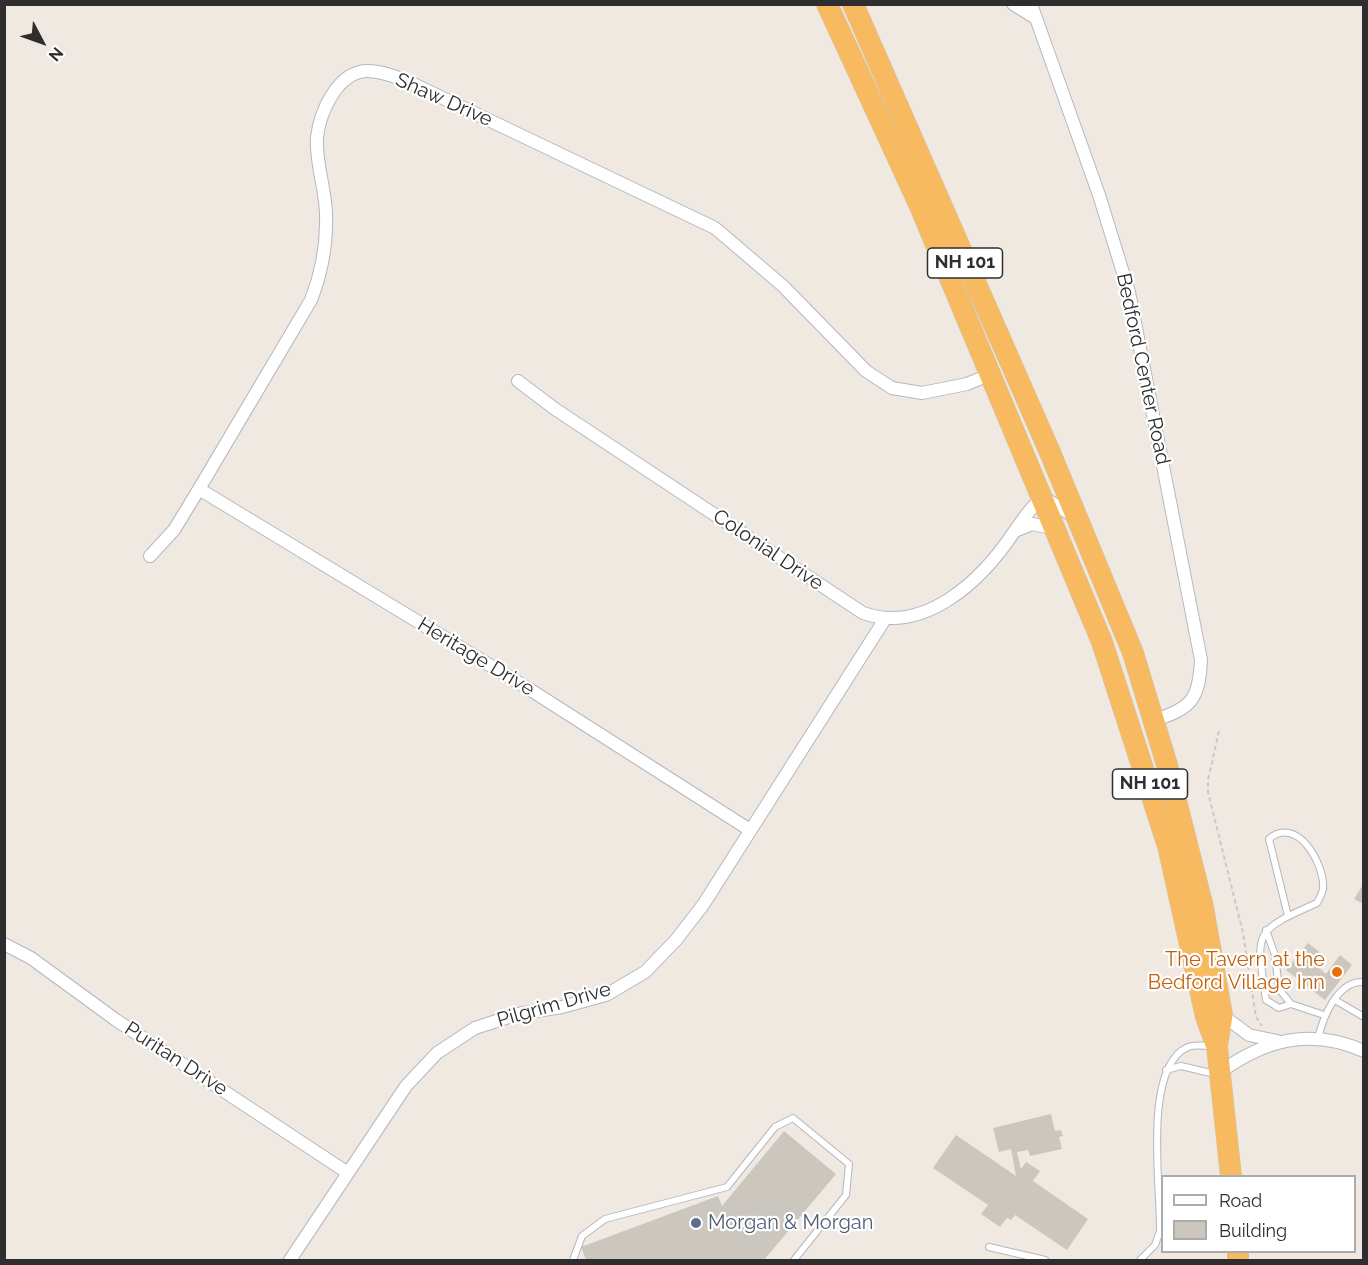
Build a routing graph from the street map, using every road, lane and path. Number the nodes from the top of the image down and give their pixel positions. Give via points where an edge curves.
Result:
1 (827, 4) edge
2 (853, 4) edge
3 (1013, 4) edge
4 (1031, 4) edge
5 (1034, 17) junction
6 (991, 374) junction
7 (518, 381) dead end
8 (199, 489) junction
9 (1043, 497) junction
10 (1078, 521) junction
11 (1057, 529) junction
12 (1015, 531) junction
13 (150, 556) dead end
14 (885, 619) junction
15 (1155, 720) junction
16 (1219, 731) dead end
17 (750, 830) junction
18 (1288, 916) junction
19 (1266, 930) junction
20 (4, 944) edge
21 (1364, 982) edge
22 (1335, 1000) junction
23 (1291, 1004) junction
24 (1222, 1015) junction
25 (1324, 1015) junction
26 (1364, 1017) edge
27 (1262, 1026) dead end
28 (1318, 1038) junction
29 (1279, 1041) junction
30 (1217, 1047) junction
31 (1364, 1050) edge
32 (1166, 1070) junction
33 (1220, 1075) junction
34 (348, 1173) junction
35 (1231, 1175) edge
36 (989, 1247) dead end
37 (290, 1260) edge
38 (573, 1260) edge
39 (794, 1260) edge
40 (1045, 1260) edge
41 (1140, 1260) edge

1 - 6 highway, NH 101 via 872,98
2 - 10 highway, NH 101
3 - 5 street
4 - 5 street, Bedford Center Road
5 - 15 street, Bedford Center Road via 1099,195 1129,292 1201,660 1200,686 1195,696 1172,714
6 - 8 street, Shaw Drive via 967,384 922,393 892,388 866,371 783,286 715,228 405,80 364,71 339,86 323,110 317,139 327,213 322,272 310,300
6 - 9 highway, NH 101
7 - 14 street, Colonial Drive via 863,613
8 - 13 street, Shaw Drive via 174,530
8 - 17 street, Heritage Drive via 529,689
9 - 10 street
9 - 11 highway, NH 101
9 - 12 street, Colonial Drive
10 - 15 highway, NH 101 via 1133,653
11 - 12 street via 1032,525
11 - 30 highway, NH 101 via 1102,642 1157,808 1206,1017
12 - 14 street, Colonial Drive via 971,582 950,598 915,615
14 - 17 street, Pilgrim Drive
15 - 24 highway, NH 101 via 1203,907
16 - 27 path via 1209,792 1243,933 1256,1017
17 - 34 street, Pilgrim Drive via 676,940 645,972 606,995 518,1014 475,1028 437,1053 406,1086
18 - 18 lane via 1317,903 1323,889 1314,852 1298,837 1284,831 1269,839
18 - 19 lane
19 - 23 lane via 1275,955 1279,989
19 - 23 lane via 1260,952 1266,1000 1279,1008
20 - 34 street, Puritan Drive via 31,958 116,1020
21 - 22 lane via 1347,986
22 - 25 lane
22 - 26 lane
23 - 25 lane
24 - 29 street via 1249,1035
24 - 30 highway, NH 101
25 - 28 lane
28 - 29 street
28 - 31 street
29 - 33 street via 1241,1057
30 - 32 lane via 1191,1046 1174,1057
30 - 33 highway, NH 101
32 - 33 lane via 1181,1066
32 - 41 lane via 1159,1100 1160,1231 1155,1245
33 - 35 highway, NH 101
34 - 37 street, Pilgrim Drive
36 - 40 lane
38 - 39 lane via 582,1236 605,1219 726,1187 776,1127 793,1118 849,1164 850,1180 846,1195

